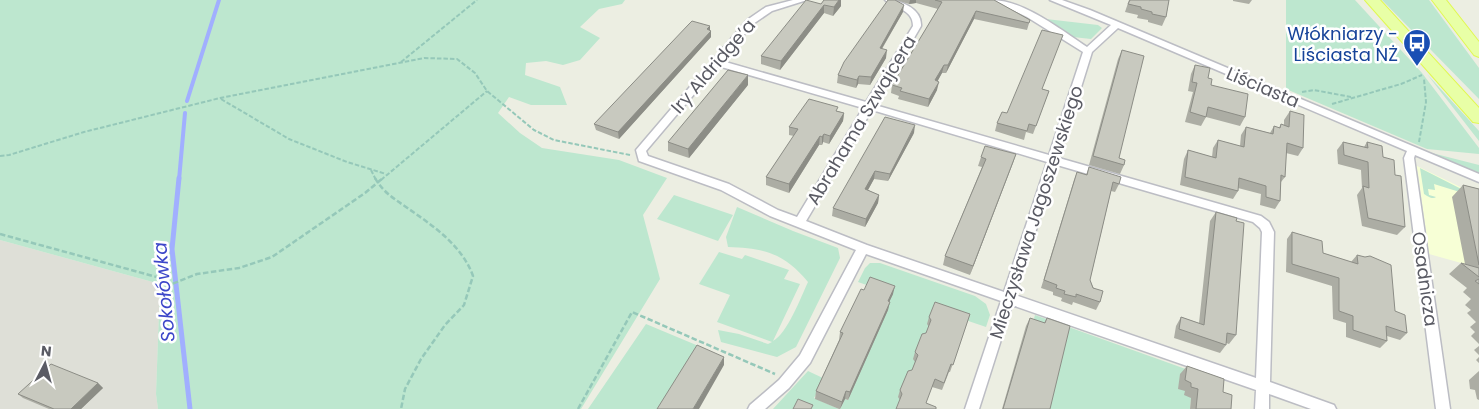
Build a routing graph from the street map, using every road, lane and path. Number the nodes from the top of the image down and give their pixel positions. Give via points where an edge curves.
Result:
1 (477, 0) edge
2 (803, 0) edge
3 (889, 0) edge
4 (996, 0) edge
5 (1054, 0) edge
6 (1372, 0) edge
7 (1439, 0) edge
8 (1116, 25) junction
9 (1088, 51) junction
10 (1479, 52) edge
11 (716, 62) junction
12 (399, 64) junction
13 (487, 91) junction
14 (1298, 93) dead end
15 (1352, 97) junction
16 (220, 98) junction
17 (1330, 104) dead end
18 (870, 106) junction
19 (1479, 118) edge
20 (1413, 148) junction
21 (641, 155) junction
22 (0, 156) edge
23 (1053, 160) junction
24 (371, 170) junction
25 (386, 174) junction
26 (1477, 178) edge
27 (376, 183) junction
28 (799, 224) junction
29 (0, 234) edge
30 (863, 248) junction
31 (1007, 298) junction
32 (779, 375) dead end
33 (1262, 385) junction
34 (401, 409) edge
35 (578, 409) edge
36 (755, 409) edge
37 (972, 409) edge
38 (1262, 409) edge
39 (1329, 409) edge
40 (1443, 409) edge

1 - 12 path
2 - 11 street, Iry Aldridge’a via 759,15
3 - 18 street, Abrahama Szwajcera via 914,14 917,26
4 - 9 street via 1030,15
5 - 8 street, Liściasta
6 - 19 main road
7 - 10 main road
8 - 9 street, Mieczysława Jagoszewskiego
8 - 20 street, Liściasta
9 - 23 street, Mieczysława Jagoszewskiego
11 - 18 street
11 - 21 street, Iry Aldridge’a via 641,150
12 - 13 path via 424,58 457,59 475,73
12 - 16 path
13 - 21 path via 534,130 554,140
13 - 25 path
14 - 15 path via 1314,90
15 - 17 path
15 - 20 path via 1401,84 1424,74 1426,102 1420,141
16 - 22 path
16 - 24 path via 289,139
18 - 23 street
18 - 28 street, Abrahama Szwajcera
20 - 26 street, Liściasta
20 - 40 street, Osadnicza via 1408,158
21 - 28 street via 644,159 725,187
23 - 31 street, Mieczysława Jagoszewskiego
23 - 33 street via 1257,219 1265,225 1268,232
24 - 25 path
24 - 27 path
25 - 27 path
27 - 29 path via 272,257 239,268 197,274 167,286 164,279
27 - 34 path via 384,194 414,212 465,257 473,276 464,306 445,325 421,359 405,389
28 - 30 street
30 - 31 street
30 - 36 street via 805,358 784,384
31 - 33 street
31 - 37 street, Mieczysława Jagoszewskiego
32 - 35 path via 632,312
33 - 38 street
33 - 39 street

